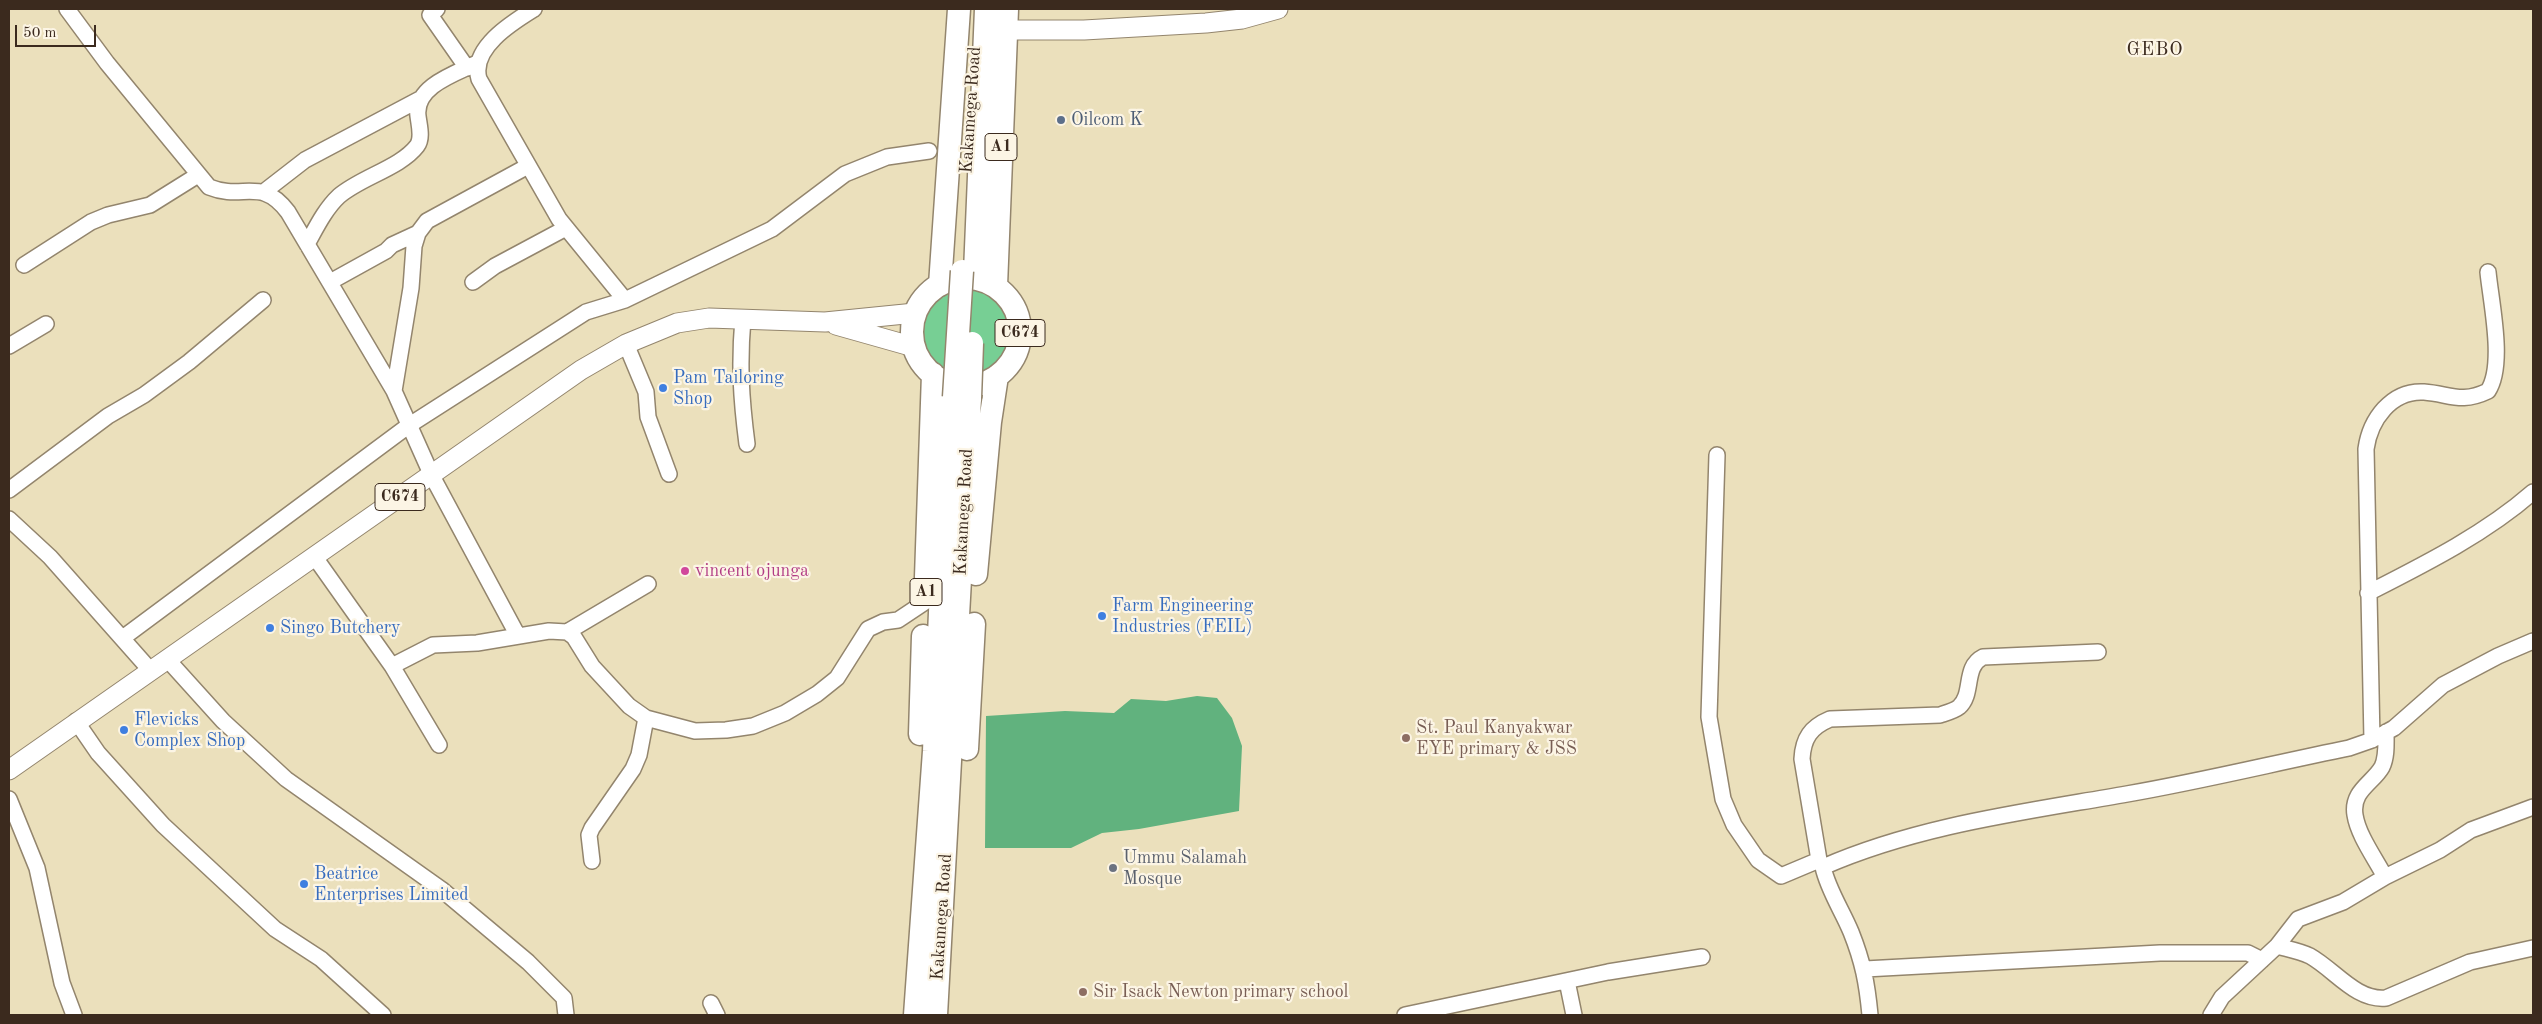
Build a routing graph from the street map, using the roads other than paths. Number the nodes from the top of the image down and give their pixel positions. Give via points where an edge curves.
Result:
1 (67, 9) edge
2 (437, 9) edge
3 (534, 9) edge
4 (960, 9) edge
5 (977, 9) edge
6 (986, 9) edge
7 (1278, 9) edge
8 (1006, 19) edge
9 (472, 66) junction
10 (422, 98) junction
11 (929, 151) dead end
12 (528, 166) junction
13 (198, 175) junction
14 (265, 191) junction
15 (566, 228) junction
16 (418, 233) junction
17 (307, 244) junction
18 (24, 265) dead end
19 (2488, 272) dead end
20 (330, 282) junction
21 (473, 282) dead end
22 (940, 285) junction
23 (996, 286) junction
24 (263, 300) dead end
25 (625, 300) junction
26 (915, 313) junction
27 (743, 318) junction
28 (825, 322) junction
29 (46, 324) dead end
30 (626, 344) junction
31 (9, 346) edge
32 (914, 347) junction
33 (933, 374) junction
34 (997, 376) junction
35 (394, 391) junction
36 (408, 426) junction
37 (747, 444) dead end
38 (1717, 455) dead end
39 (669, 474) dead end
40 (432, 476) junction
41 (9, 490) edge
42 (2533, 492) edge
43 (9, 519) edge
44 (314, 556) junction
45 (648, 584) dead end
46 (2368, 593) junction
47 (925, 602) junction
48 (567, 632) junction
49 (518, 636) junction
50 (124, 638) junction
51 (2533, 641) edge
52 (2098, 652) dead end
53 (167, 658) junction
54 (392, 666) junction
55 (151, 671) junction
56 (646, 718) junction
57 (76, 721) junction
58 (2386, 732) junction
59 (2372, 740) junction
60 (440, 745) dead end
61 (9, 770) edge
62 (9, 799) edge
63 (2533, 806) edge
64 (939, 807) junction
65 (592, 861) dead end
66 (1821, 863) junction
67 (2385, 877) junction
68 (2277, 946) junction
69 (2533, 948) edge
70 (1702, 957) dead end
71 (2262, 960) junction
72 (1865, 969) junction
73 (1566, 981) junction
74 (568, 1014) edge
75 (74, 1015) edge
76 (383, 1015) edge
77 (914, 1015) edge
78 (936, 1015) edge
79 (1404, 1015) edge
80 (1574, 1015) edge
81 (1870, 1015) edge
82 (2211, 1015) edge

1 - 13 street
2 - 9 street via 430,15
3 - 9 street via 487,47
4 - 22 highway
5 - 64 highway, Kakamega Road / A1, bridge via 942,566
6 - 64 highway, Kakamega Road / A1, bridge via 970,398
7 - 8 main road via 1242,19 1206,23 1084,30
8 - 23 highway, A1
9 - 10 street via 438,81
9 - 12 street
10 - 14 street via 305,160
10 - 17 street via 418,112 418,145 340,196 326,211
11 - 25 street via 886,157 845,174 772,229
12 - 15 street
12 - 16 street via 427,221
13 - 14 street via 209,187 220,192
13 - 18 street via 150,205 91,222
14 - 17 street via 278,199
15 - 21 street via 495,266
15 - 25 street
16 - 20 street
16 - 35 street
17 - 20 street
19 - 46 street via 2496,377 2488,391 2466,399 2426,392 2400,395 2382,410 2368,435
20 - 35 street
22 - 23 highway via 968,278
22 - 26 highway via 923,299
23 - 34 highway, C674 via 1011,301 1018,316 1020,333 1013,357
24 - 41 street via 189,362 108,416
25 - 36 street via 586,312
26 - 28 main road, C674
26 - 32 highway
27 - 28 main road, C674
27 - 30 main road, C674 via 709,318 677,323
27 - 37 street via 740,384
28 - 32 main road, C674
29 - 31 street
30 - 39 street via 646,392 648,417
30 - 40 main road, C674 via 581,370
32 - 33 highway via 921,362
33 - 34 highway via 965,386
33 - 47 highway, A1
34 - 64 highway, A1 via 977,566 966,764 960,789
35 - 36 street
36 - 40 street
36 - 50 street
38 - 66 street via 1709,716 1723,800 1734,825 1758,860 1781,876
40 - 44 main road, C674
40 - 49 street
42 - 46 street via 2493,522 2418,568
43 - 50 street via 50,556
44 - 53 main road, C674
44 - 54 street
45 - 48 street
46 - 59 street
47 - 56 street via 898,620 868,628 837,678 785,713 753,726 696,731
47 - 64 highway, A1 via 919,752 921,782
48 - 49 street
48 - 56 street via 629,706
49 - 54 street via 477,643 433,645
50 - 55 street
51 - 58 street via 2442,685
52 - 66 street via 1983,657 1975,661 1964,700 1951,712 1830,719 1817,724 1803,744 1802,758
53 - 55 main road, C674
53 - 74 street via 262,759 323,807 441,888 559,992
54 - 60 street
55 - 57 main road, C674
56 - 65 street via 639,756 633,769 589,835
57 - 61 main road, C674
57 - 76 street via 98,753 163,825 275,929 321,959
58 - 59 street
58 - 67 street via 2382,768 2361,790 2354,812
59 - 66 street via 2350,748 2141,791 1964,823
62 - 75 street via 37,868 62,983
63 - 67 street via 2472,830
64 - 77 highway, A1
64 - 78 highway, Kakamega Road / A1
66 - 72 street
67 - 68 street via 2332,908 2298,919
68 - 69 street via 2311,957 2365,996 2378,999 2470,962
68 - 71 street
70 - 73 street
71 - 72 street via 2248,953 2160,953
71 - 82 street via 2222,997
72 - 81 street
73 - 79 street
73 - 80 street

